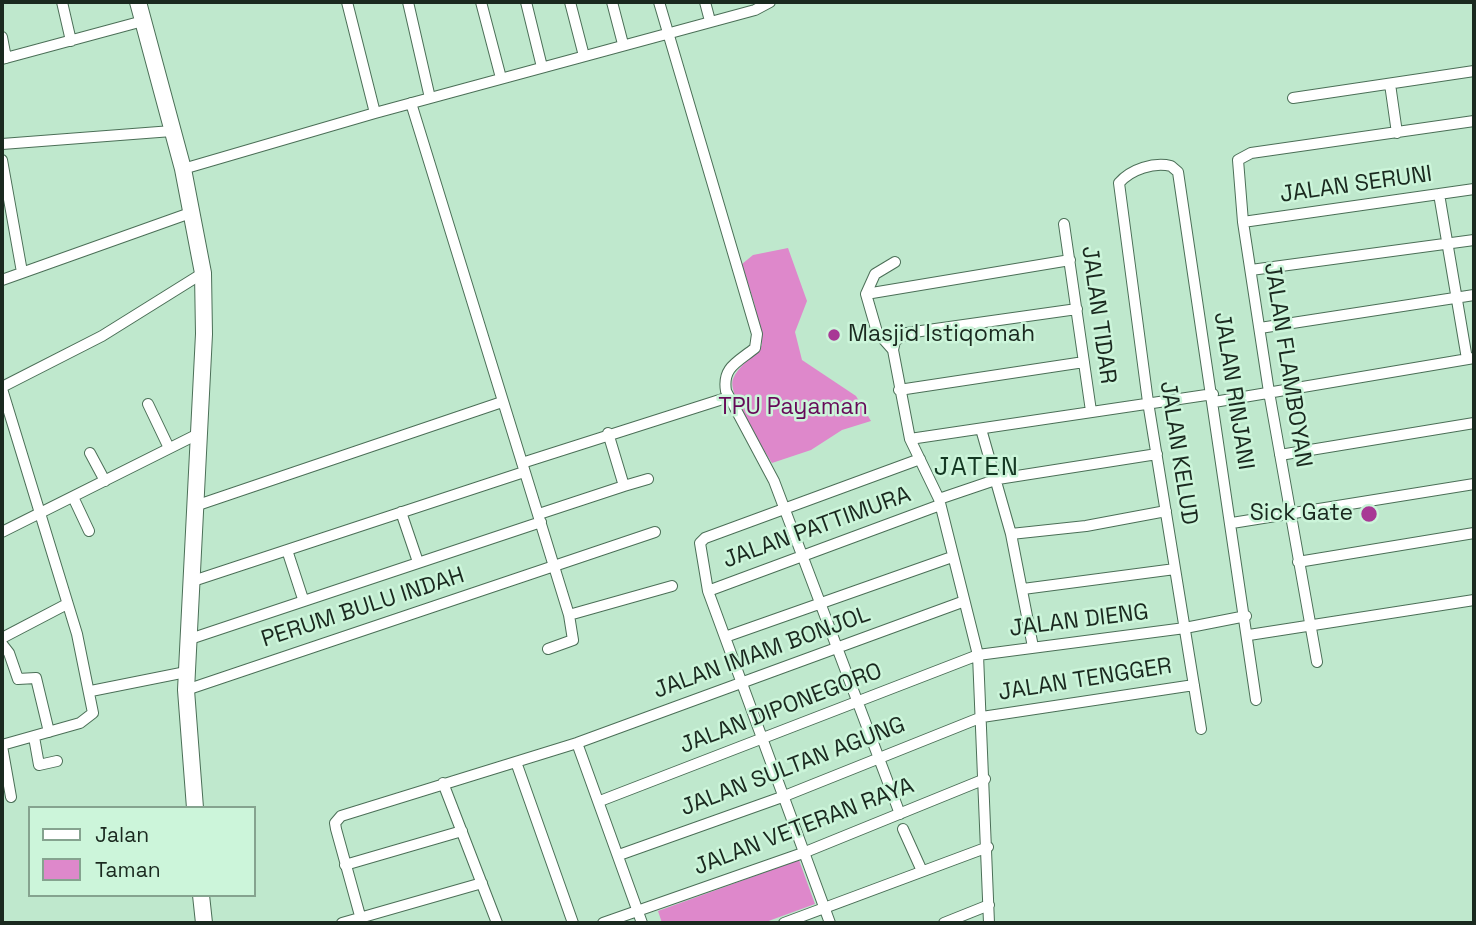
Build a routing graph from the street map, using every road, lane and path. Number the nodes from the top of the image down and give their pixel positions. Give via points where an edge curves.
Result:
1 (62, 2) edge
2 (138, 2) edge
3 (347, 2) edge
4 (408, 2) edge
5 (481, 2) edge
6 (526, 2) edge
7 (570, 2) edge
8 (612, 2) edge
9 (659, 2) edge
10 (705, 2) edge
11 (770, 2) edge
12 (754, 6) edge
13 (143, 21) junction
14 (710, 21) junction
15 (666, 33) junction
16 (2, 37) edge
17 (71, 41) junction
18 (623, 44) junction
19 (584, 56) junction
20 (4, 58) edge
21 (542, 67) junction
22 (1474, 71) edge
23 (501, 78) junction
24 (1390, 84) junction
25 (430, 98) junction
26 (1293, 98) dead end
27 (411, 103) junction
28 (376, 113) junction
29 (1474, 121) edge
30 (172, 131) junction
31 (1397, 133) junction
32 (2, 144) edge
33 (2, 160) edge
34 (183, 169) junction
35 (1178, 172) joint
36 (4, 188) edge
37 (1474, 189) edge
38 (1439, 194) junction
39 (193, 212) junction
40 (1243, 222) junction
41 (1064, 224) dead end
42 (1474, 240) edge
43 (1446, 245) junction
44 (1070, 260) junction
45 (895, 262) dead end
46 (1251, 270) junction
47 (22, 272) junction
48 (203, 273) junction
49 (2, 280) edge
50 (866, 294) junction
51 (1474, 295) edge
52 (1455, 299) junction
53 (1077, 309) junction
54 (1260, 328) junction
55 (893, 350) junction
56 (1471, 358) edge
57 (1084, 362) junction
58 (2, 388) edge
59 (899, 390) junction
60 (1269, 392) junction
61 (729, 397) junction
62 (1213, 398) junction
63 (502, 402) junction
64 (1148, 402) junction
65 (148, 404) dead end
66 (1091, 411) junction
67 (1474, 423) edge
68 (981, 429) junction
69 (608, 433) junction
70 (198, 434) junction
71 (910, 439) junction
72 (169, 448) junction
73 (90, 453) dead end
74 (1157, 453) junction
75 (1279, 455) junction
76 (920, 459) junction
77 (523, 467) junction
78 (648, 479) dead end
79 (998, 480) junction
80 (105, 481) junction
81 (1474, 484) edge
82 (624, 486) junction
83 (74, 497) junction
84 (940, 502) junction
85 (195, 506) junction
86 (785, 508) junction
87 (1166, 511) junction
88 (401, 512) junction
89 (1288, 512) junction
90 (40, 514) junction
91 (540, 518) junction
92 (1232, 523) junction
93 (89, 531) dead end
94 (2, 532) edge
95 (655, 532) dead end
96 (1474, 533) edge
97 (1011, 534) junction
98 (287, 550) junction
99 (802, 555) junction
100 (952, 557) junction
101 (418, 562) junction
102 (1298, 562) junction
103 (555, 567) junction
104 (1175, 569) junction
105 (190, 582) junction
106 (672, 586) dead end
107 (1023, 589) junction
108 (709, 591) junction
109 (303, 599) junction
110 (1474, 600) edge
111 (820, 601) junction
112 (962, 602) junction
113 (67, 604) junction
114 (569, 615) junction
115 (1246, 616) junction
116 (1311, 626) junction
117 (1185, 628) junction
118 (1249, 635) junction
119 (724, 636) junction
120 (2, 638) edge
121 (187, 640) junction
122 (2, 644) edge
123 (837, 647) junction
124 (1033, 647) junction
125 (548, 649) dead end
126 (978, 655) junction
127 (1317, 662) dead end
128 (186, 672) junction
129 (741, 684) junction
130 (1194, 685) junction
131 (186, 690) junction
132 (91, 691) junction
133 (1256, 699) dead end
134 (858, 701) junction
135 (982, 717) junction
136 (1201, 729) dead end
137 (49, 732) junction
138 (34, 737) junction
139 (761, 740) junction
140 (577, 743) junction
141 (2, 746) edge
142 (880, 756) junction
143 (57, 761) dead end
144 (516, 762) junction
145 (985, 779) junction
146 (443, 783) junction
147 (11, 797) dead end
148 (782, 797) junction
149 (600, 801) junction
150 (195, 806) edge
151 (900, 814) junction
152 (903, 829) dead end
153 (462, 831) junction
154 (988, 846) junction
155 (803, 853) junction
156 (619, 855) junction
157 (345, 865) junction
158 (922, 871) junction
159 (482, 883) junction
160 (989, 905) junction
161 (824, 908) junction
162 (638, 912) junction
163 (361, 921) edge
164 (342, 923) edge
165 (497, 923) edge
166 (573, 923) edge
167 (603, 923) edge
168 (642, 923) edge
169 (783, 923) edge
170 (830, 923) edge
171 (944, 923) edge
172 (989, 923) edge

1 - 17 street
2 - 13 main road
3 - 28 street
4 - 25 street
5 - 23 street
6 - 21 street
7 - 19 street
8 - 18 street
9 - 15 street
10 - 14 street
11 - 12 street
12 - 14 street
13 - 17 street
13 - 30 main road
14 - 15 street
15 - 18 street
15 - 61 street via 757,334 755,348 729,367 724,378
16 - 20 street
17 - 20 street
18 - 19 street
19 - 21 street
21 - 23 street
22 - 24 street
23 - 25 street
24 - 26 street
24 - 31 street
25 - 27 street
27 - 28 street
27 - 63 street
28 - 34 street
29 - 31 street
30 - 32 street
30 - 34 main road
31 - 40 street, JALAN FLAMBOYAN via 1245,154 1237,166
33 - 36 street
34 - 39 main road
35 - 62 street, JALAN RINJANI
35 - 64 street, JALAN KELUD via 1171,166 1154,165 1119,183
36 - 47 street
37 - 38 street, JALAN SERUNI
38 - 40 street, JALAN SERUNI
38 - 43 street
39 - 47 street
39 - 48 main road
40 - 46 street, JALAN FLAMBOYAN
41 - 44 street, JALAN TIDAR
42 - 43 street
43 - 46 street
43 - 52 street
44 - 50 street
44 - 53 street, JALAN TIDAR
45 - 50 street via 875,274
46 - 54 street, JALAN FLAMBOYAN
47 - 49 street
48 - 58 street via 102,336
48 - 70 main road
50 - 55 street via 877,332
51 - 52 street
52 - 54 street
52 - 56 street
53 - 55 street via 907,333 895,341
53 - 57 street, JALAN TIDAR
54 - 60 street, JALAN FLAMBOYAN
55 - 59 street
56 - 60 street
57 - 59 street
57 - 66 street, JALAN TIDAR
58 - 90 street
59 - 71 street
60 - 62 street
60 - 75 street, JALAN FLAMBOYAN
61 - 69 street
61 - 86 street
62 - 64 street
62 - 92 street, JALAN RINJANI
63 - 77 street
63 - 85 street
64 - 66 street
64 - 74 street, JALAN KELUD
65 - 72 street
66 - 68 street
67 - 75 street
68 - 71 street
68 - 79 street
69 - 77 street
69 - 82 street
70 - 72 street
70 - 85 main road
71 - 76 street
72 - 80 street
73 - 80 street
74 - 79 street, JALAN PATTIMURA
74 - 87 street, JALAN KELUD
75 - 89 street, JALAN FLAMBOYAN
76 - 84 street
76 - 86 street
77 - 88 street
77 - 91 street
78 - 82 street
79 - 84 street, JALAN PATTIMURA
79 - 97 street
80 - 83 street
81 - 89 street
82 - 91 street
83 - 90 street
83 - 93 street
84 - 99 street, JALAN PATTIMURA
84 - 100 street
85 - 105 main road
86 - 99 street
86 - 108 street via 701,540
87 - 97 street
87 - 104 street, JALAN KELUD
88 - 98 street
88 - 101 street
89 - 92 street
89 - 102 street, JALAN FLAMBOYAN
90 - 94 street
90 - 113 street
91 - 101 street
91 - 103 street
92 - 115 street, JALAN RINJANI
95 - 103 street, PERUM BULU INDAH
96 - 102 street
97 - 107 street
98 - 105 street
98 - 109 street
99 - 108 street, JALAN PATTIMURA
99 - 111 street
100 - 111 street
100 - 112 street
101 - 109 street
102 - 116 street, JALAN FLAMBOYAN
103 - 114 street
103 - 131 street, PERUM BULU INDAH
104 - 107 street
104 - 117 street, JALAN KELUD
105 - 121 main road
106 - 114 street
107 - 124 street
108 - 119 street
109 - 121 street
110 - 116 street
111 - 119 street
111 - 123 street
112 - 123 street, JALAN IMAM BONJOL
112 - 126 street
113 - 120 street
113 - 132 street
114 - 125 street via 573,640
115 - 117 street, JALAN DIENG
115 - 118 street, JALAN RINJANI
116 - 118 street
116 - 127 street, JALAN FLAMBOYAN
117 - 124 street, JALAN DIENG
117 - 130 street, JALAN KELUD
118 - 133 street, JALAN RINJANI
119 - 129 street
121 - 128 main road
122 - 137 street via 18,679 36,678
123 - 129 street, JALAN IMAM BONJOL
123 - 134 street
124 - 126 street, JALAN DIENG
126 - 134 street, JALAN DIPONEGORO
126 - 135 street
128 - 131 main road
128 - 132 street
129 - 139 street
129 - 140 street, JALAN IMAM BONJOL
130 - 135 street, JALAN TENGGER
130 - 136 street, JALAN KELUD
131 - 150 main road
132 - 137 street via 91,718
134 - 139 street, JALAN DIPONEGORO
134 - 142 street
135 - 142 street, JALAN SULTAN AGUNG
135 - 145 street
137 - 138 street
138 - 141 street
138 - 143 street via 39,765
139 - 148 street
139 - 149 street, JALAN DIPONEGORO
140 - 144 street, JALAN IMAM BONJOL
140 - 149 street
141 - 147 street
142 - 148 street, JALAN SULTAN AGUNG
142 - 151 street
144 - 146 street, JALAN IMAM BONJOL
144 - 166 street
145 - 151 street, JALAN VETERAN RAYA
145 - 154 street
146 - 153 street
146 - 157 street, JALAN IMAM BONJOL via 341,816 335,823
148 - 155 street
148 - 156 street, JALAN SULTAN AGUNG
149 - 156 street
151 - 155 street, JALAN VETERAN RAYA
152 - 158 street
153 - 157 street
153 - 159 street
154 - 158 street
154 - 160 street
155 - 161 street
155 - 162 street, JALAN VETERAN RAYA
156 - 162 street
157 - 163 street
158 - 161 street
159 - 163 street
159 - 165 street
160 - 171 street
160 - 172 street
161 - 169 street
161 - 170 street
162 - 167 street, JALAN VETERAN RAYA
162 - 168 street
163 - 164 street

